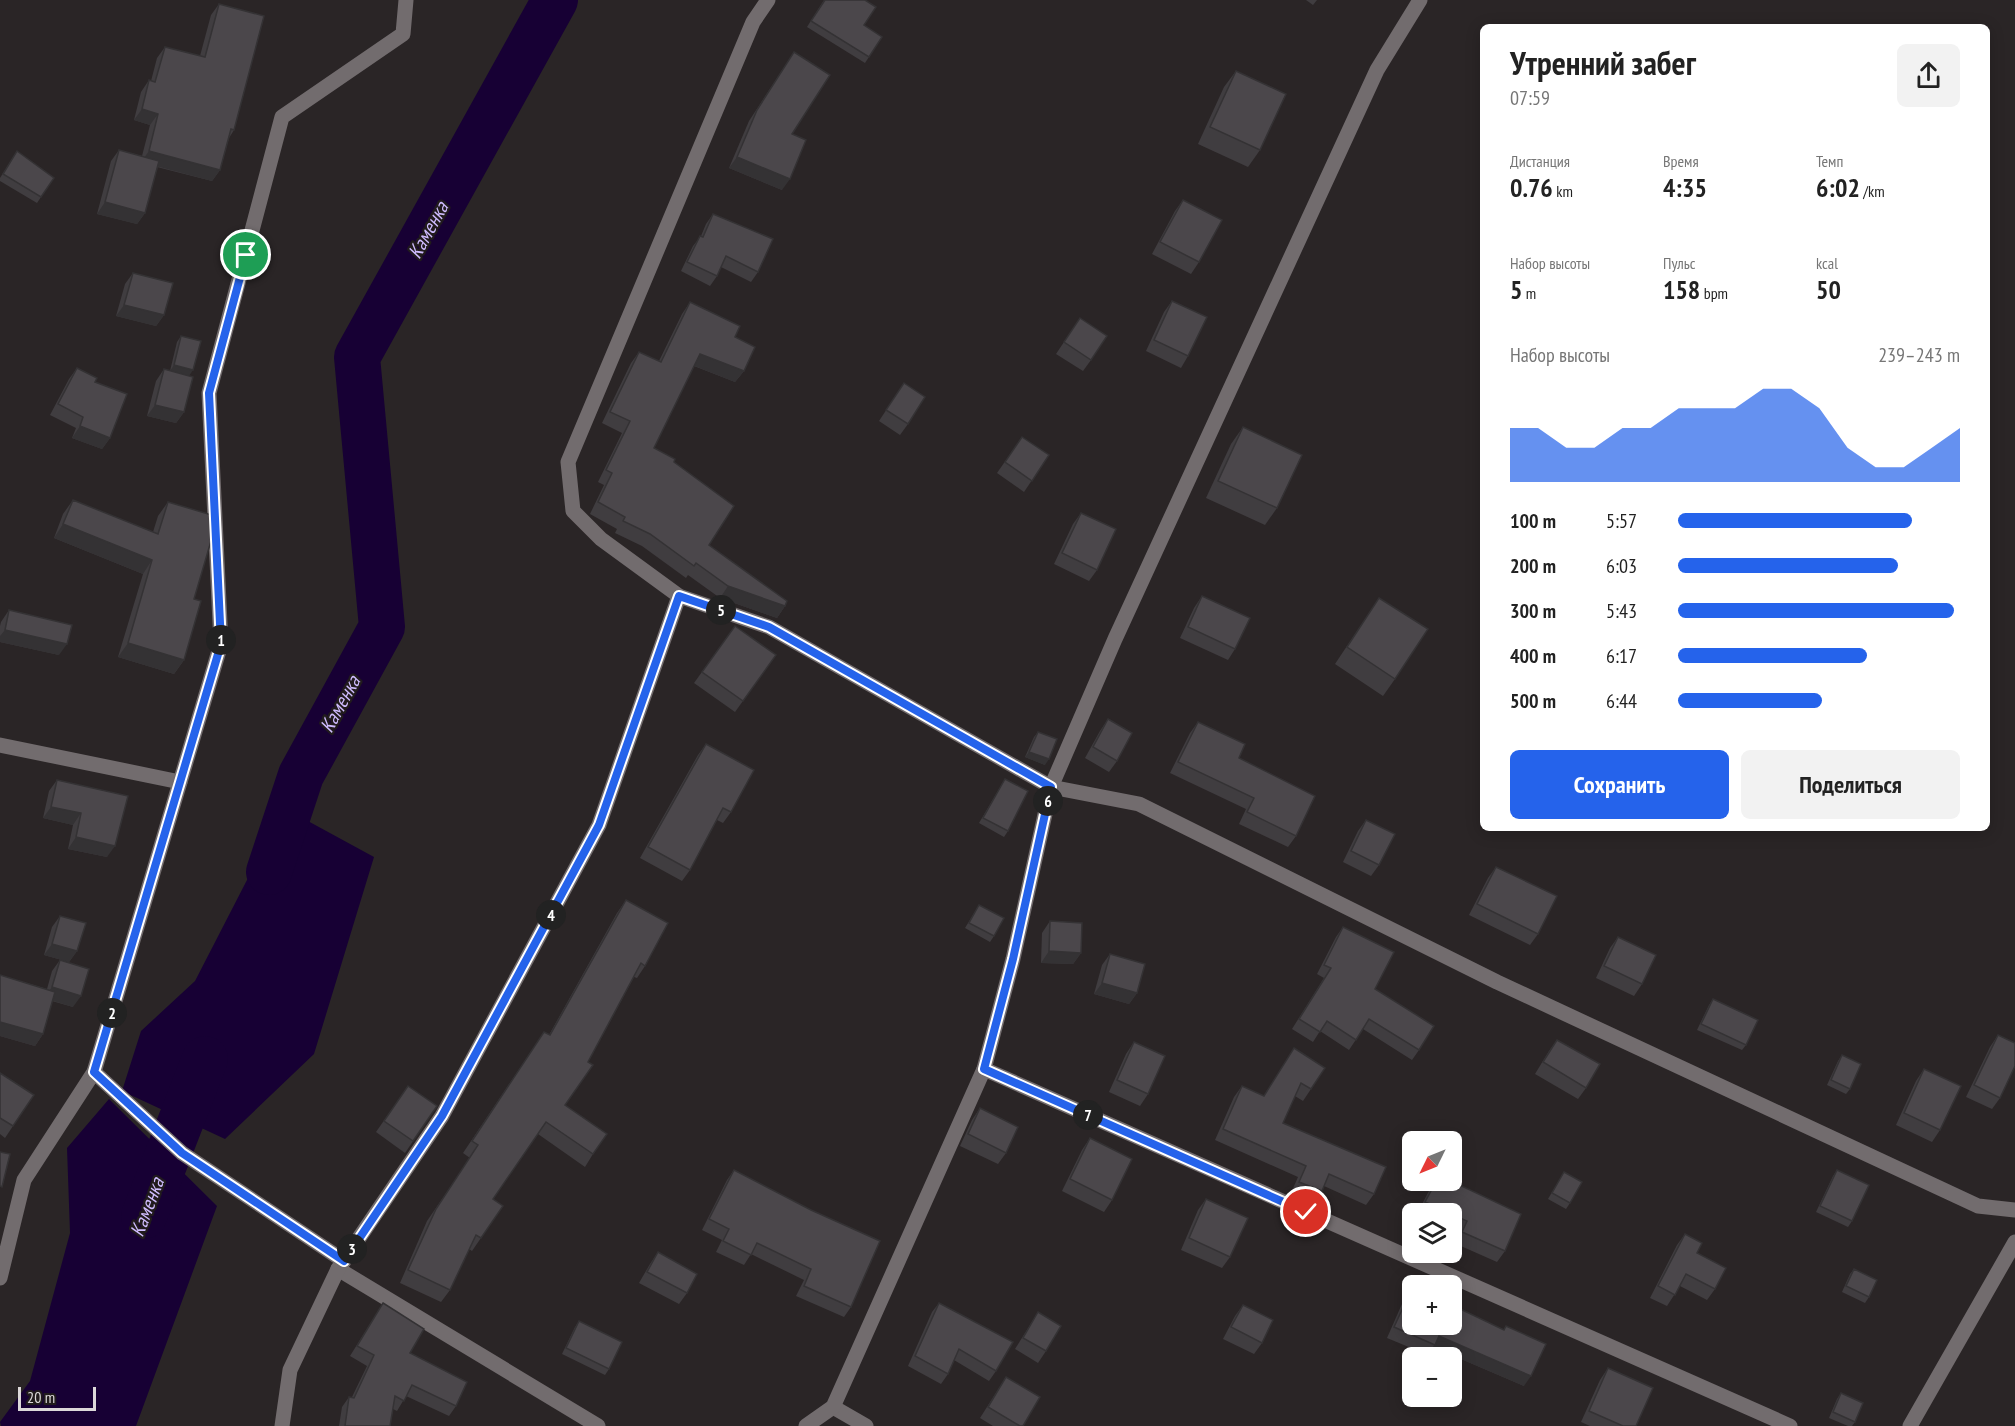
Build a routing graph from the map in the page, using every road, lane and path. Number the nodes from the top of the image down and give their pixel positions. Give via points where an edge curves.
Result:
1 (406, 0) edge
2 (768, 0) edge
3 (1420, 0) edge
4 (679, 596) junction
5 (0, 745) edge
6 (180, 782) junction
7 (1051, 787) junction
8 (984, 1069) junction
9 (94, 1072) junction
10 (2015, 1210) edge
11 (2015, 1242) edge
12 (341, 1265) junction
13 (0, 1278) edge
14 (834, 1407) junction
15 (282, 1426) edge
16 (598, 1426) edge
17 (806, 1426) edge
18 (866, 1426) edge
19 (1790, 1426) edge
20 (1910, 1426) edge

1 - 6 street via 403,34 282,117 209,393 221,644
2 - 4 street via 753,22 568,462 573,511 601,539
3 - 7 street via 1377,70
4 - 7 street via 769,627
4 - 12 street via 599,825 442,1116
5 - 6 street
6 - 9 street
7 - 8 street
7 - 10 street via 1139,804 1497,982 1978,1206
8 - 14 street
8 - 19 street
9 - 12 street via 182,1153
9 - 13 street via 24,1180
11 - 20 street
12 - 15 street via 290,1370
12 - 16 street
14 - 17 street
14 - 18 street

